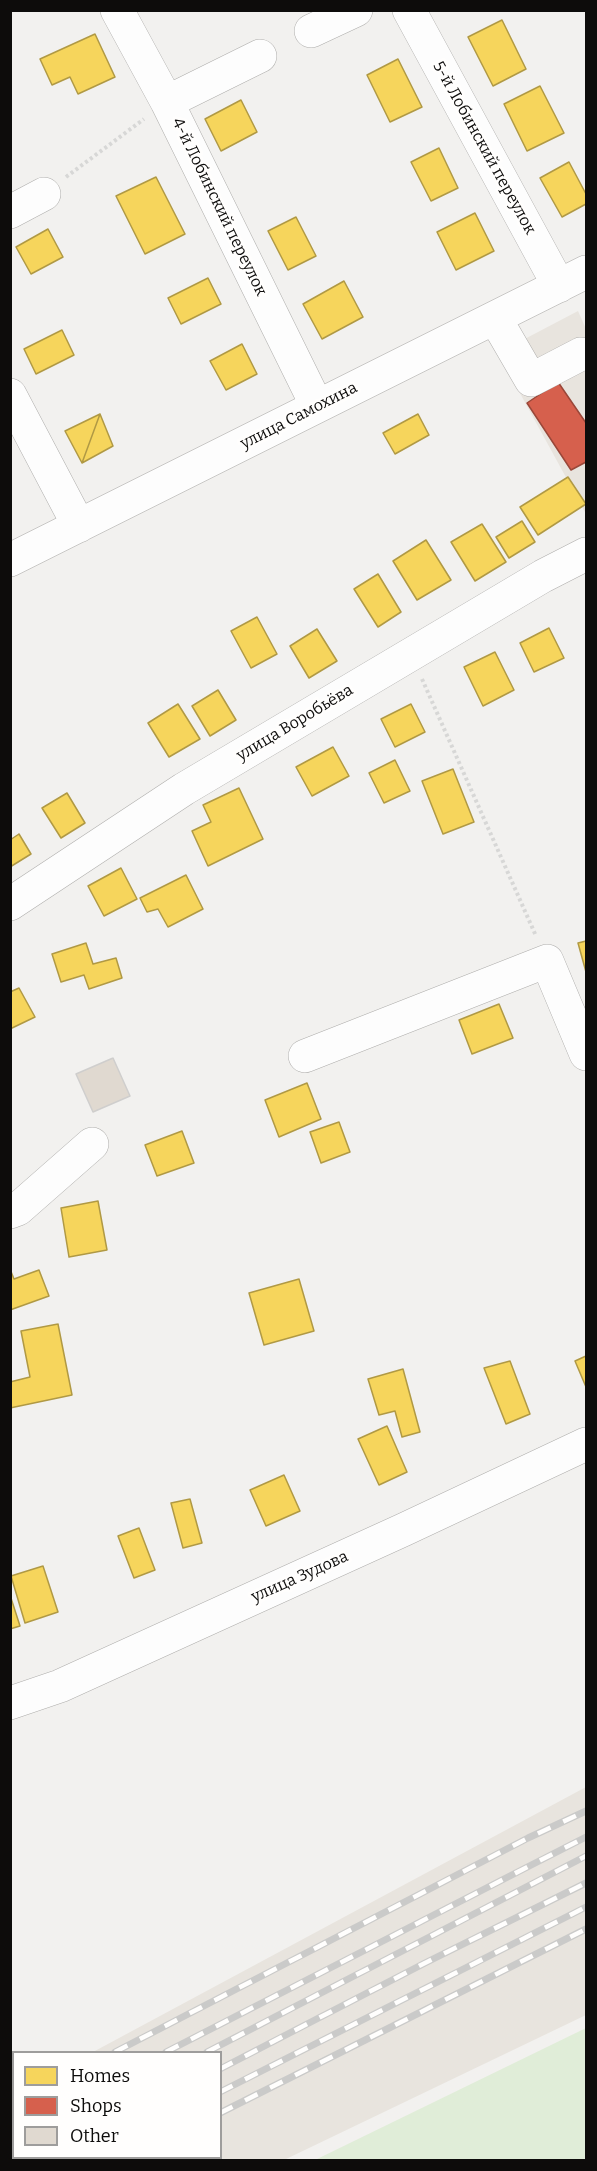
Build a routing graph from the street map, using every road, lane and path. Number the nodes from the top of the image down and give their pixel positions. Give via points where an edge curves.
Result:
1 (117, 10) edge
2 (356, 10) edge
3 (409, 10) edge
4 (311, 31) dead end
5 (260, 56) dead end
6 (167, 102) junction
7 (44, 194) joint
8 (10, 212) edge
9 (573, 279) edge
10 (495, 318) junction
11 (581, 354) dead end
12 (10, 395) edge
13 (317, 406) junction
14 (79, 526) junction
15 (586, 554) edge
16 (10, 560) edge
17 (411, 654) junction
18 (10, 904) edge
19 (547, 961) junction
20 (586, 1054) edge
21 (305, 1056) dead end
22 (92, 1144) dead end
23 (10, 1212) edge
24 (586, 1444) edge
25 (10, 1703) edge

1 - 6 street, 4-й Лобинский переулок
2 - 4 street
3 - 9 street, 5-й Лобинский переулок
5 - 6 street
6 - 7 path
6 - 13 street, 4-й Лобинский переулок
7 - 8 street
9 - 10 street, улица Самохина
10 - 11 street via 531,380
10 - 13 street, улица Самохина
12 - 14 street
13 - 14 street, улица Самохина
14 - 16 street, улица Самохина
15 - 17 street, улица Воробьёва
17 - 18 street, улица Воробьёва via 184,789
17 - 19 path
19 - 20 street
19 - 21 street
22 - 23 street
24 - 25 street, улица Зудова via 60,1686

